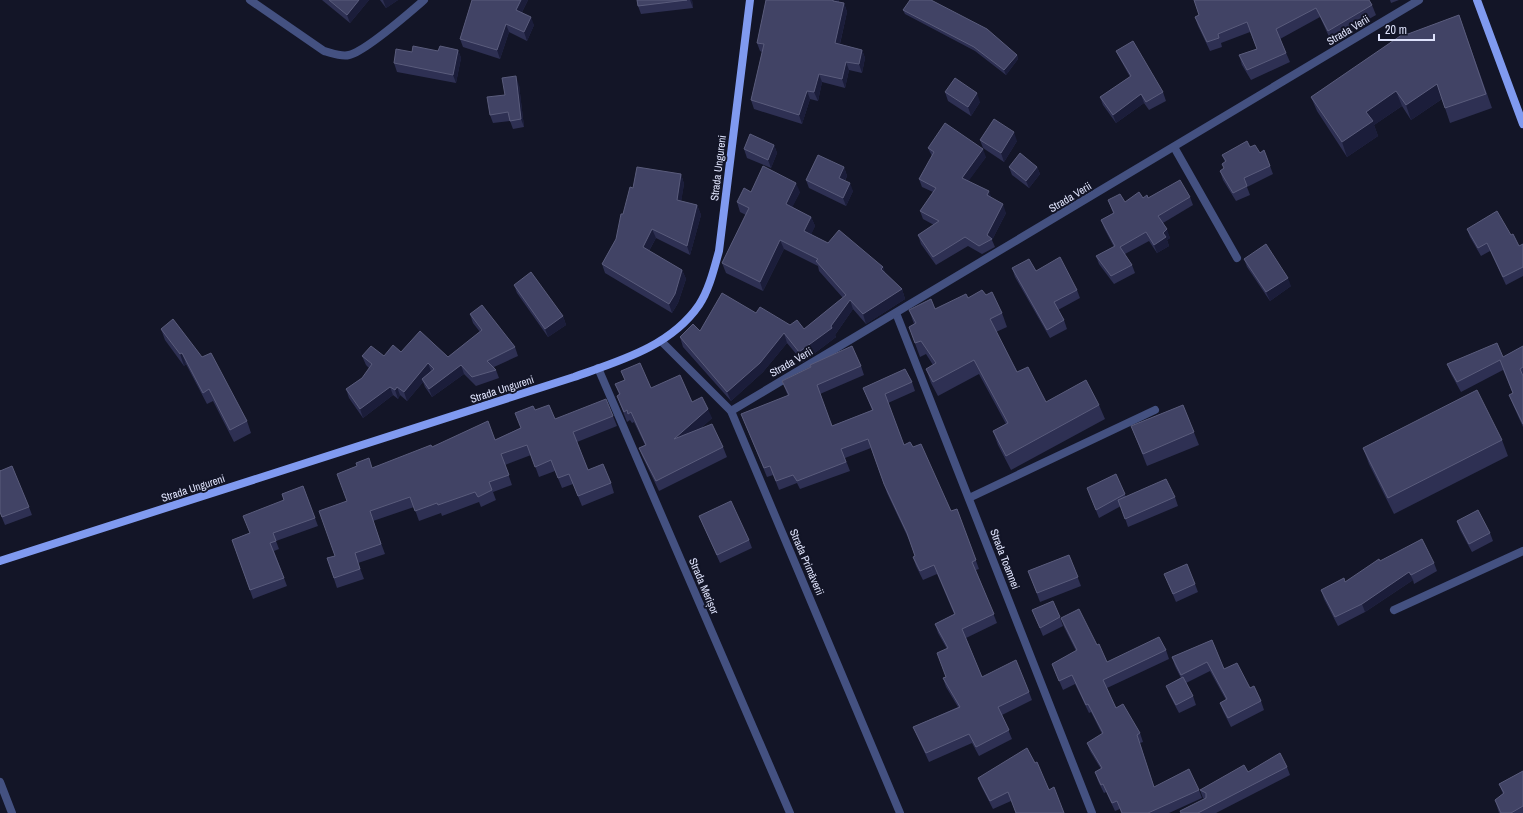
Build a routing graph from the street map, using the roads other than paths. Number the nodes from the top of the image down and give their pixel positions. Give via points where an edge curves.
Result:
1 (250, 0) edge
2 (424, 0) edge
3 (750, 0) edge
4 (1419, 0) edge
5 (1477, 0) edge
6 (1523, 124) edge
7 (1174, 147) junction
8 (1237, 258) dead end
9 (896, 313) junction
10 (661, 341) junction
11 (598, 368) junction
12 (1155, 410) dead end
13 (731, 411) junction
14 (970, 498) junction
15 (1523, 551) edge
16 (0, 561) edge
17 (1394, 610) dead end
18 (0, 782) edge
19 (12, 813) edge
20 (790, 813) edge
21 (900, 813) edge
22 (1092, 813) edge

1 - 2 street via 324,51 338,55 348,55 361,50
3 - 10 main road, Strada Ungureni via 719,251 699,305 683,325
4 - 7 street, Strada Verii
5 - 6 main road
7 - 8 street
7 - 9 street, Strada Verii
9 - 13 street, Strada Verii
9 - 14 street, Strada Toamnei
10 - 11 main road, Strada Ungureni
10 - 13 street, Strada Primăverii
11 - 16 main road, Strada Ungureni
11 - 20 street, Strada Merișor
12 - 14 street
13 - 21 street, Strada Primăverii
14 - 22 street, Strada Toamnei
15 - 17 street
18 - 19 street

